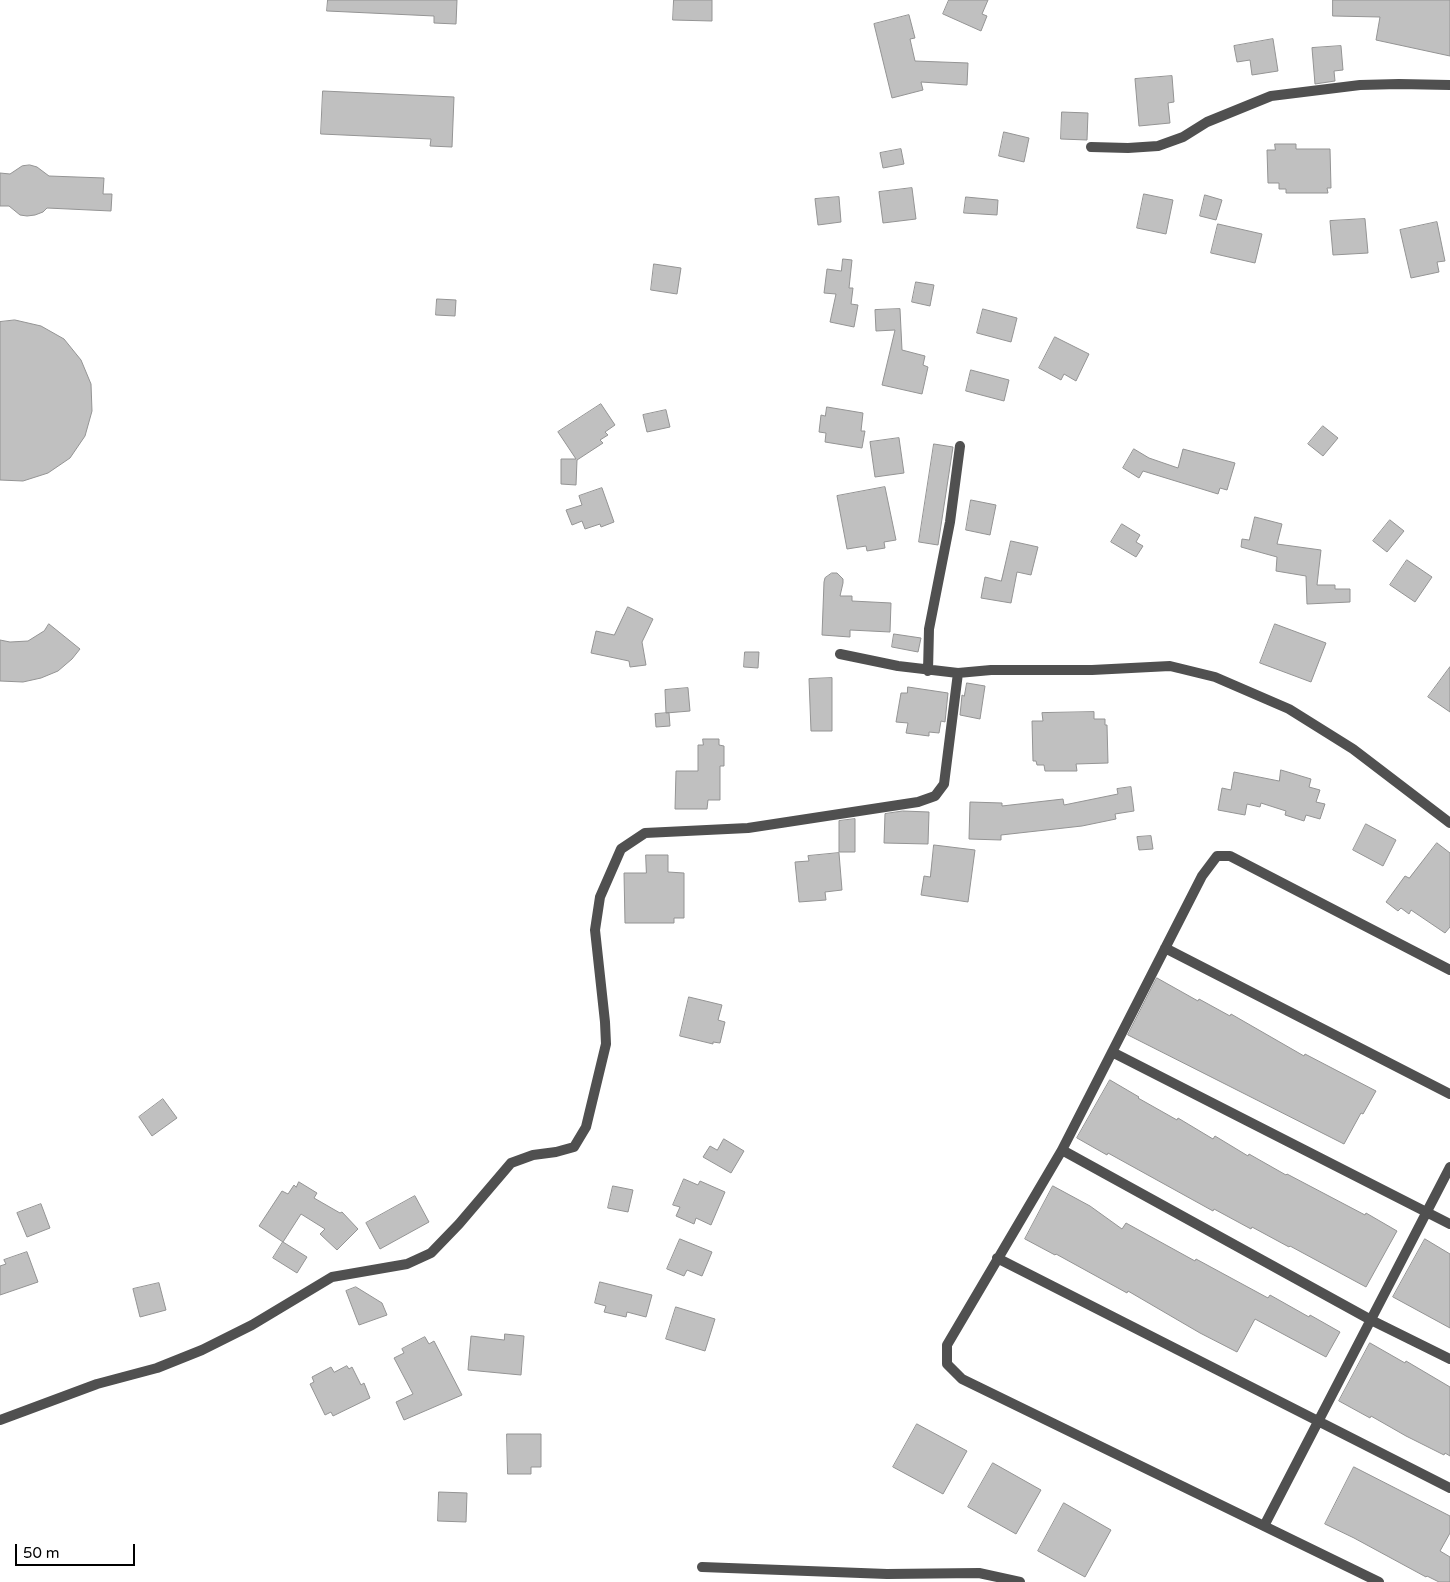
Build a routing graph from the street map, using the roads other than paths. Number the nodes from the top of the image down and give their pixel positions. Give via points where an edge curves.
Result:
1 (1450, 85) edge
2 (1091, 147) dead end
3 (960, 446) dead end
4 (840, 654) dead end
5 (928, 671) junction
6 (958, 673) junction
7 (1450, 823) edge
8 (1165, 948) junction
9 (1450, 970) edge
10 (1112, 1052) junction
11 (1450, 1094) edge
12 (1062, 1150) junction
13 (1450, 1167) edge
14 (1427, 1211) junction
15 (1450, 1224) edge
16 (997, 1258) junction
17 (1371, 1320) junction
18 (1450, 1359) edge
19 (0, 1420) edge
20 (1318, 1421) junction
21 (1450, 1488) edge
22 (1264, 1526) junction
23 (702, 1567) dead end
24 (1020, 1582) edge
25 (1379, 1582) edge

1 - 2 street via 1360,85 1271,96 1158,146
3 - 5 street via 950,522 929,629
4 - 5 street
5 - 6 street
6 - 7 street via 1170,666 1215,677 1289,709 1353,749
6 - 19 street via 944,784 935,796 918,802 748,828 645,834 620,849 600,897 595,930 606,1044 586,1127 574,1147 511,1163 431,1253 407,1264 332,1278 202,1350
8 - 9 street via 1210,864 1216,856 1230,856
8 - 10 street
8 - 11 street
10 - 12 street
10 - 14 street
12 - 16 street
12 - 17 street
13 - 14 street
14 - 15 street
14 - 17 street
16 - 20 street
16 - 22 street via 947,1345 947,1364 962,1379
17 - 18 street
17 - 20 street
20 - 21 street
20 - 22 street
22 - 25 street
23 - 24 street via 887,1574 979,1573

